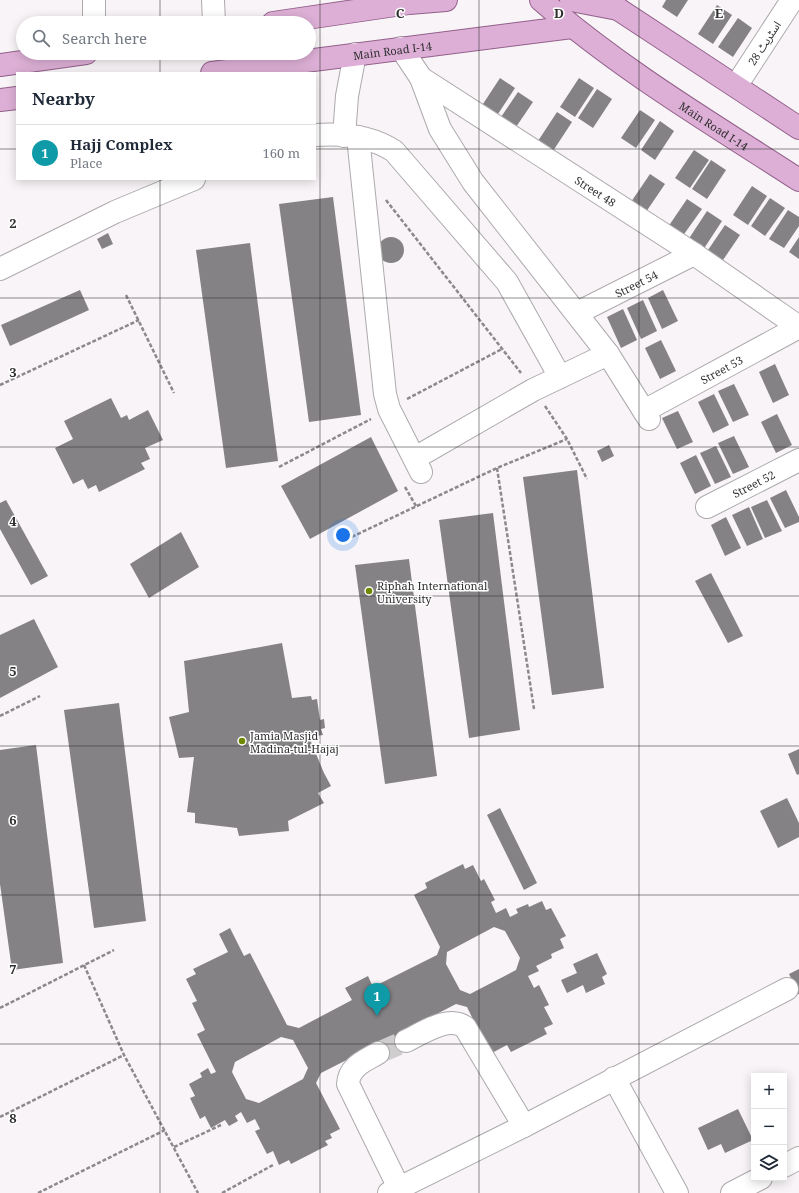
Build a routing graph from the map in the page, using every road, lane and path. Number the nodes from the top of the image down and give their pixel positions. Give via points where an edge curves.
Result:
1 (94, 0) edge
2 (213, 0) edge
3 (446, 0) edge
4 (541, 0) edge
5 (571, 0) edge
6 (792, 0) edge
7 (613, 5) edge
8 (334, 6) edge
9 (94, 16) edge
10 (214, 16) edge
11 (298, 16) edge
12 (572, 28) junction
13 (401, 48) junction
14 (355, 54) junction
15 (316, 59) edge
16 (36, 60) edge
17 (310, 60) edge
18 (0, 65) edge
19 (220, 72) edge
20 (421, 78) junction
21 (736, 86) junction
22 (16, 98) edge
23 (0, 100) edge
24 (799, 128) edge
25 (316, 135) edge
26 (351, 136) junction
27 (192, 180) edge
28 (799, 180) edge
29 (386, 199) dead end
30 (694, 254) junction
31 (0, 269) edge
32 (126, 295) dead end
33 (577, 313) junction
34 (139, 320) junction
35 (799, 327) edge
36 (608, 354) junction
37 (560, 378) junction
38 (0, 385) edge
39 (533, 390) junction
40 (174, 393) dead end
41 (567, 439) junction
42 (799, 460) edge
43 (497, 468) junction
44 (587, 479) dead end
45 (707, 507) dead end
46 (341, 542) dead end
47 (40, 696) dead end
48 (534, 709) dead end
49 (0, 716) edge
50 (114, 950) dead end
51 (84, 965) junction
52 (787, 989) dead end
53 (0, 1008) edge
54 (406, 1041) tunnel mouth
55 (378, 1054) tunnel mouth
56 (124, 1055) junction
57 (614, 1078) junction
58 (0, 1116) edge
59 (221, 1125) dead end
60 (524, 1126) junction
61 (165, 1130) junction
62 (174, 1147) junction
63 (799, 1158) edge
64 (787, 1164) edge
65 (274, 1165) dead end
66 (755, 1181) edge
67 (394, 1191) edge
68 (38, 1193) edge
69 (198, 1193) edge
70 (222, 1193) edge
71 (677, 1193) edge
72 (732, 1193) edge

1 - 9 street
2 - 10 street
3 - 8 main road
4 - 12 main road, Main Road I-14
5 - 7 main road
6 - 21 street, اسٹریٹ 28
7 - 21 main road
8 - 11 main road
12 - 13 main road, Main Road I-14
12 - 28 main road, Main Road I-14
13 - 14 main road, Main Road I-14
13 - 20 street, Street 48
14 - 15 main road, Main Road I-14
14 - 26 street via 347,96
16 - 18 main road
17 - 19 main road, Main Road I-14
20 - 30 street, Street 48
20 - 33 street via 440,129 473,182
21 - 24 main road
22 - 23 main road
25 - 26 street
26 - 37 street via 373,140 394,151 495,267 507,282
26 - 39 street via 385,394 389,409 418,465
27 - 31 street via 115,212
29 - 39 path
30 - 33 street, Street 54
30 - 35 street, Street 48
32 - 34 path
33 - 36 street
34 - 38 path
34 - 40 path
35 - 36 street, Street 53 via 646,415
36 - 37 street
37 - 39 street
39 - 41 path
41 - 43 path
41 - 44 path
42 - 45 street, Street 52
43 - 46 path
43 - 48 path
47 - 49 path
50 - 51 path
51 - 53 path
51 - 56 path
52 - 57 street
54 - 60 street via 443,1024 452,1022 465,1027
55 - 67 street via 352,1070 348,1076 348,1084
56 - 58 path
56 - 61 path
57 - 60 street
57 - 71 street
59 - 62 path
60 - 67 street
61 - 62 path
61 - 68 path
62 - 69 path
63 - 64 street
65 - 70 path
66 - 72 street

